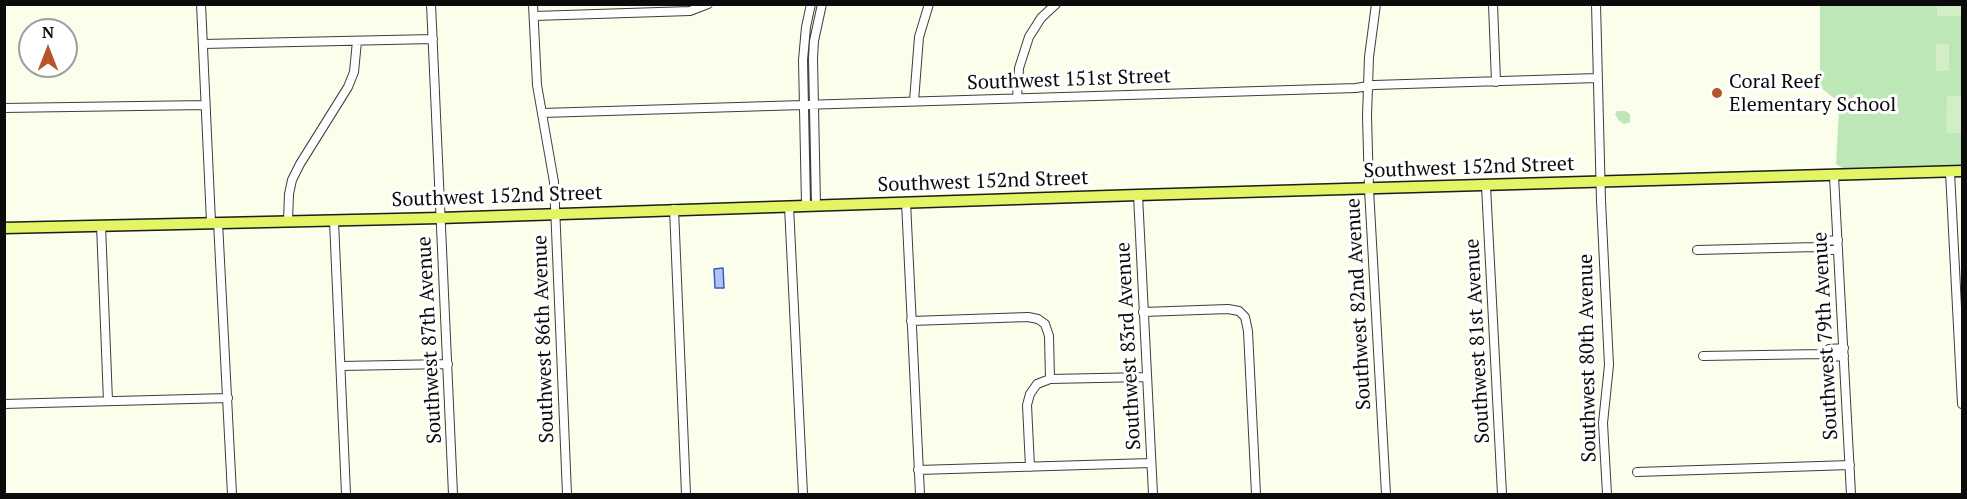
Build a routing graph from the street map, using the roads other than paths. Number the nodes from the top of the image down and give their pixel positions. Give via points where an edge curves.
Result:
1 (201, 4) edge
2 (431, 4) edge
3 (533, 4) edge
4 (708, 4) edge
5 (811, 4) edge
6 (822, 4) edge
7 (929, 4) edge
8 (1056, 4) edge
9 (1376, 4) edge
10 (1493, 4) edge
11 (1596, 4) edge
12 (534, 16) junction
13 (433, 39) junction
14 (357, 42) junction
15 (203, 44) junction
16 (1597, 78) junction
17 (1496, 82) junction
18 (1367, 86) junction
19 (1017, 98) junction
20 (914, 101) junction
21 (813, 104) junction
22 (206, 105) junction
23 (802, 105) junction
24 (4, 108) edge
25 (542, 113) junction
26 (1962, 171) edge
27 (1950, 172) junction
28 (1834, 176) junction
29 (1601, 182) junction
30 (1486, 186) junction
31 (1369, 189) junction
32 (1138, 195) junction
33 (906, 202) junction
34 (811, 205) junction
35 (789, 206) junction
36 (674, 209) junction
37 (555, 213) junction
38 (440, 218) junction
39 (288, 221) junction
40 (334, 221) junction
41 (215, 222) junction
42 (100, 225) junction
43 (4, 228) edge
44 (1838, 240) junction
45 (1816, 247) junction
46 (1697, 250) dead end
47 (1838, 250) junction
48 (1143, 312) junction
49 (911, 321) junction
50 (1844, 352) junction
51 (1703, 356) dead end
52 (448, 364) junction
53 (340, 366) junction
54 (1147, 377) junction
55 (1050, 379) junction
56 (228, 398) junction
57 (108, 401) junction
58 (4, 404) edge
59 (1962, 404) edge
60 (1151, 463) junction
61 (1850, 465) junction
62 (1030, 467) junction
63 (918, 470) junction
64 (1637, 472) dead end
65 (232, 495) edge
66 (346, 495) edge
67 (453, 495) edge
68 (567, 495) edge
69 (686, 495) edge
70 (803, 495) edge
71 (920, 495) edge
72 (1153, 495) edge
73 (1256, 495) edge
74 (1386, 495) edge
75 (1502, 495) edge
76 (1607, 495) edge
77 (1851, 495) edge

1 - 15 street
2 - 13 street, Southwest 87th Avenue
3 - 12 street, Southwest 86th Avenue
4 - 12 street via 690,11
5 - 23 street via 804,43
6 - 21 street via 814,41
7 - 20 street via 919,37
8 - 19 street via 1029,37 1019,68
9 - 18 street, Southwest 82nd Avenue
10 - 17 street
11 - 16 street, Southwest 80th Avenue
12 - 25 street, Southwest 86th Avenue
13 - 14 street
13 - 38 street, Southwest 87th Avenue
14 - 15 street
14 - 39 street via 348,87 292,180
15 - 22 street
16 - 17 street, Southwest 151st Street
16 - 29 street, Southwest 80th Avenue
17 - 18 street, Southwest 151st Street
18 - 19 street, Southwest 151st Street
18 - 31 street, Southwest 82nd Avenue
19 - 20 street, Southwest 151st Street
20 - 21 street, Southwest 151st Street
21 - 23 street, Southwest 151st Street
21 - 34 street
22 - 24 street
22 - 41 street
23 - 25 street, Southwest 151st Street
23 - 34 street
25 - 37 street, Southwest 86th Avenue via 552,163
26 - 27 main road, Southwest 152nd Street
27 - 28 main road, Southwest 152nd Street
27 - 59 street
28 - 29 main road, Southwest 152nd Street
28 - 44 street, Southwest 79th Avenue
29 - 30 main road, Southwest 152nd Street
29 - 76 street, Southwest 80th Avenue via 1609,365 1603,408
30 - 31 main road, Southwest 152nd Street
30 - 75 street, Southwest 81st Avenue
31 - 32 main road, Southwest 152nd Street
31 - 74 street, Southwest 82nd Avenue
32 - 33 main road, Southwest 152nd Street
32 - 48 street, Southwest 83rd Avenue
33 - 34 main road, Southwest 152nd Street
33 - 49 street
34 - 35 main road, Southwest 152nd Street
35 - 36 main road, Southwest 152nd Street
35 - 70 street
36 - 37 main road, Southwest 152nd Street
36 - 69 street
37 - 38 main road, Southwest 152nd Street
37 - 68 street, Southwest 86th Avenue
38 - 40 main road, Southwest 152nd Street
38 - 52 street, Southwest 87th Avenue
39 - 40 main road, Southwest 152nd Street
39 - 41 main road, Southwest 152nd Street
40 - 53 street
41 - 42 main road, Southwest 152nd Street
41 - 56 street
42 - 43 main road, Southwest 152nd Street
42 - 57 street
44 - 45 street via 1824,241
44 - 47 street, Southwest 79th Avenue
45 - 46 street
45 - 47 street
47 - 50 street, Southwest 79th Avenue
48 - 54 street, Southwest 83rd Avenue
48 - 73 street via 1234,309 1247,320
49 - 55 street via 1028,317 1042,321 1049,336
49 - 63 street
50 - 51 street via 1829,349 1822,354
50 - 61 street, Southwest 79th Avenue
52 - 53 street
52 - 67 street, Southwest 87th Avenue
53 - 66 street
54 - 55 street
54 - 60 street, Southwest 83rd Avenue
55 - 62 street via 1034,387 1028,400
56 - 57 street
56 - 65 street
57 - 58 street
60 - 62 street
60 - 72 street, Southwest 83rd Avenue
61 - 64 street
61 - 77 street, Southwest 79th Avenue
62 - 63 street
63 - 71 street

